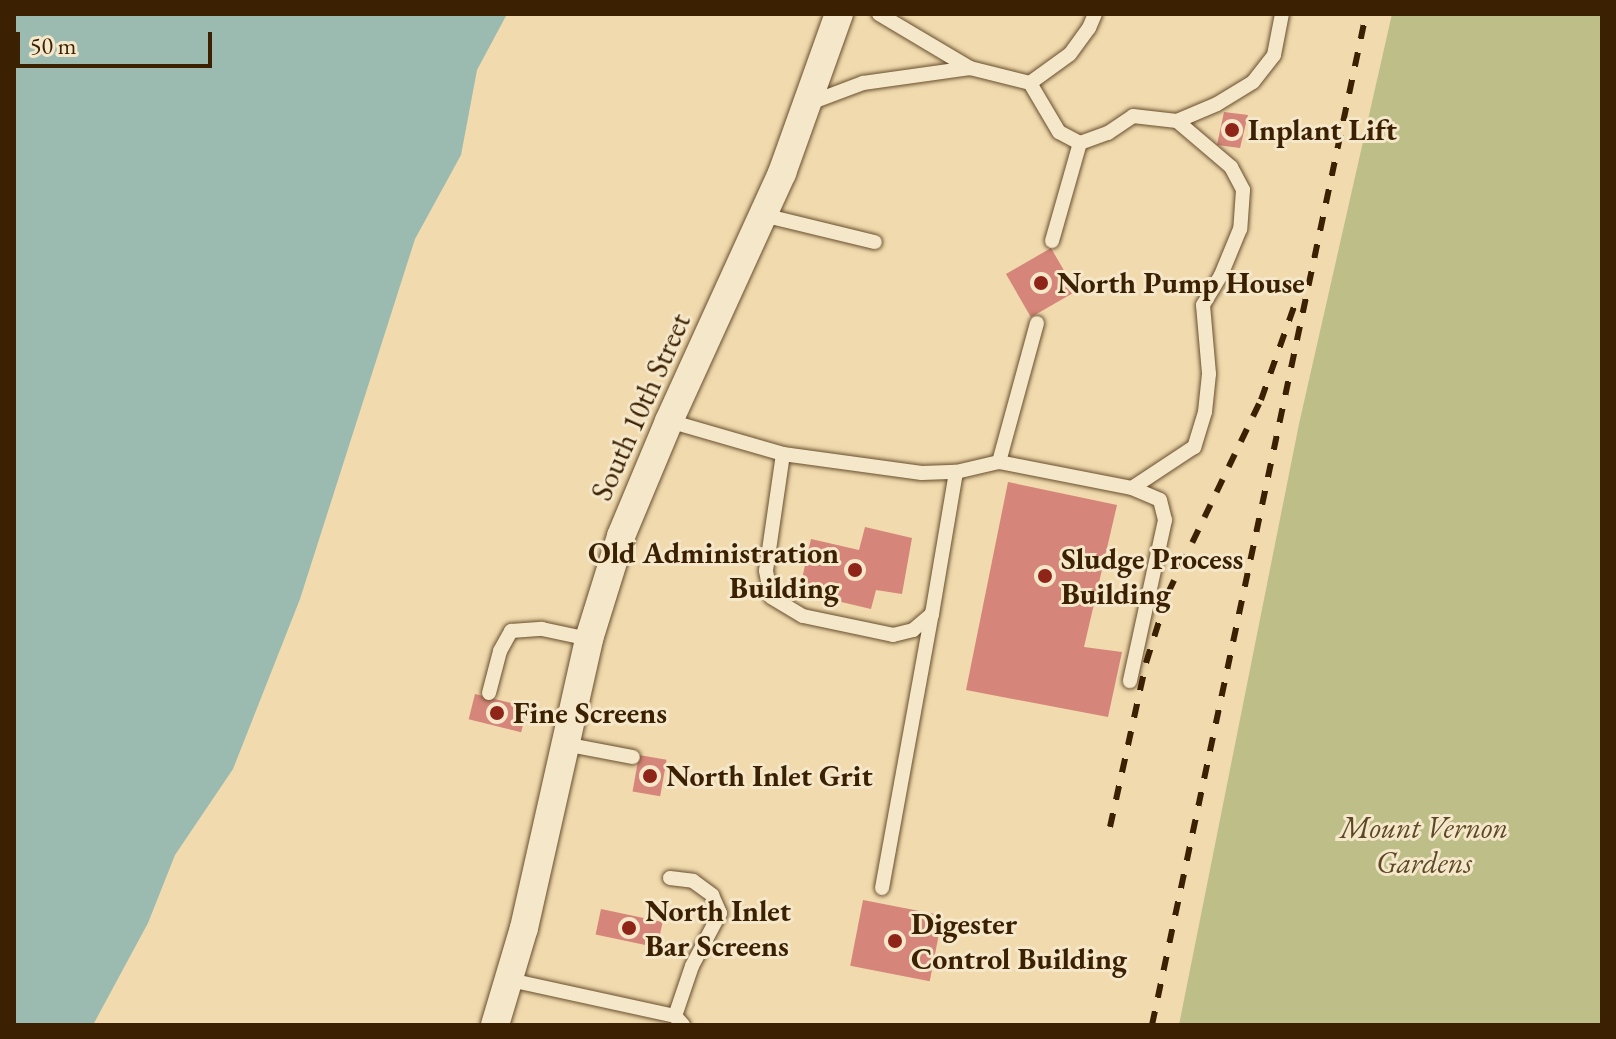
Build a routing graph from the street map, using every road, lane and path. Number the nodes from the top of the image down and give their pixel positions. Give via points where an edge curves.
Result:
1 (839, 14) edge
2 (879, 14) edge
3 (1095, 14) edge
4 (1282, 14) edge
5 (970, 68) junction
6 (1030, 83) junction
7 (810, 103) junction
8 (1177, 121) junction
9 (1080, 143) junction
10 (763, 215) junction
11 (1052, 241) dead end
12 (875, 242) dead end
13 (1037, 323) dead end
14 (669, 421) junction
15 (783, 454) junction
16 (999, 462) junction
17 (956, 472) junction
18 (1132, 488) junction
19 (932, 614) junction
20 (589, 639) junction
21 (1130, 681) dead end
22 (489, 693) dead end
23 (564, 744) junction
24 (633, 757) dead end
25 (670, 878) dead end
26 (882, 888) dead end
27 (510, 980) junction
28 (679, 1021) edge
29 (495, 1025) edge

1 - 7 street, South 10th Street
2 - 5 lane
3 - 6 lane via 1070,54
4 - 8 lane via 1274,55 1253,82
5 - 6 lane
5 - 7 lane via 863,83
6 - 9 lane via 1059,132
7 - 10 street, South 10th Street
8 - 9 lane via 1133,116
8 - 18 lane via 1231,167 1243,190 1240,229 1203,305 1209,374 1194,447
9 - 11 lane
10 - 12 lane
10 - 14 street, South 10th Street
13 - 16 lane
14 - 15 lane
14 - 20 street, South 10th Street via 621,536
15 - 17 lane via 922,473
15 - 19 lane via 766,571 771,597 803,616 893,635 913,630
16 - 17 lane
16 - 18 lane
17 - 19 lane
18 - 21 lane via 1160,500 1165,520
19 - 26 lane
20 - 22 lane via 542,629 511,631
20 - 23 street, South 10th Street
23 - 24 lane
23 - 27 street, South 10th Street
25 - 28 lane via 693,881 712,895 720,913 692,966
27 - 28 lane
27 - 29 street, South 10th Street

